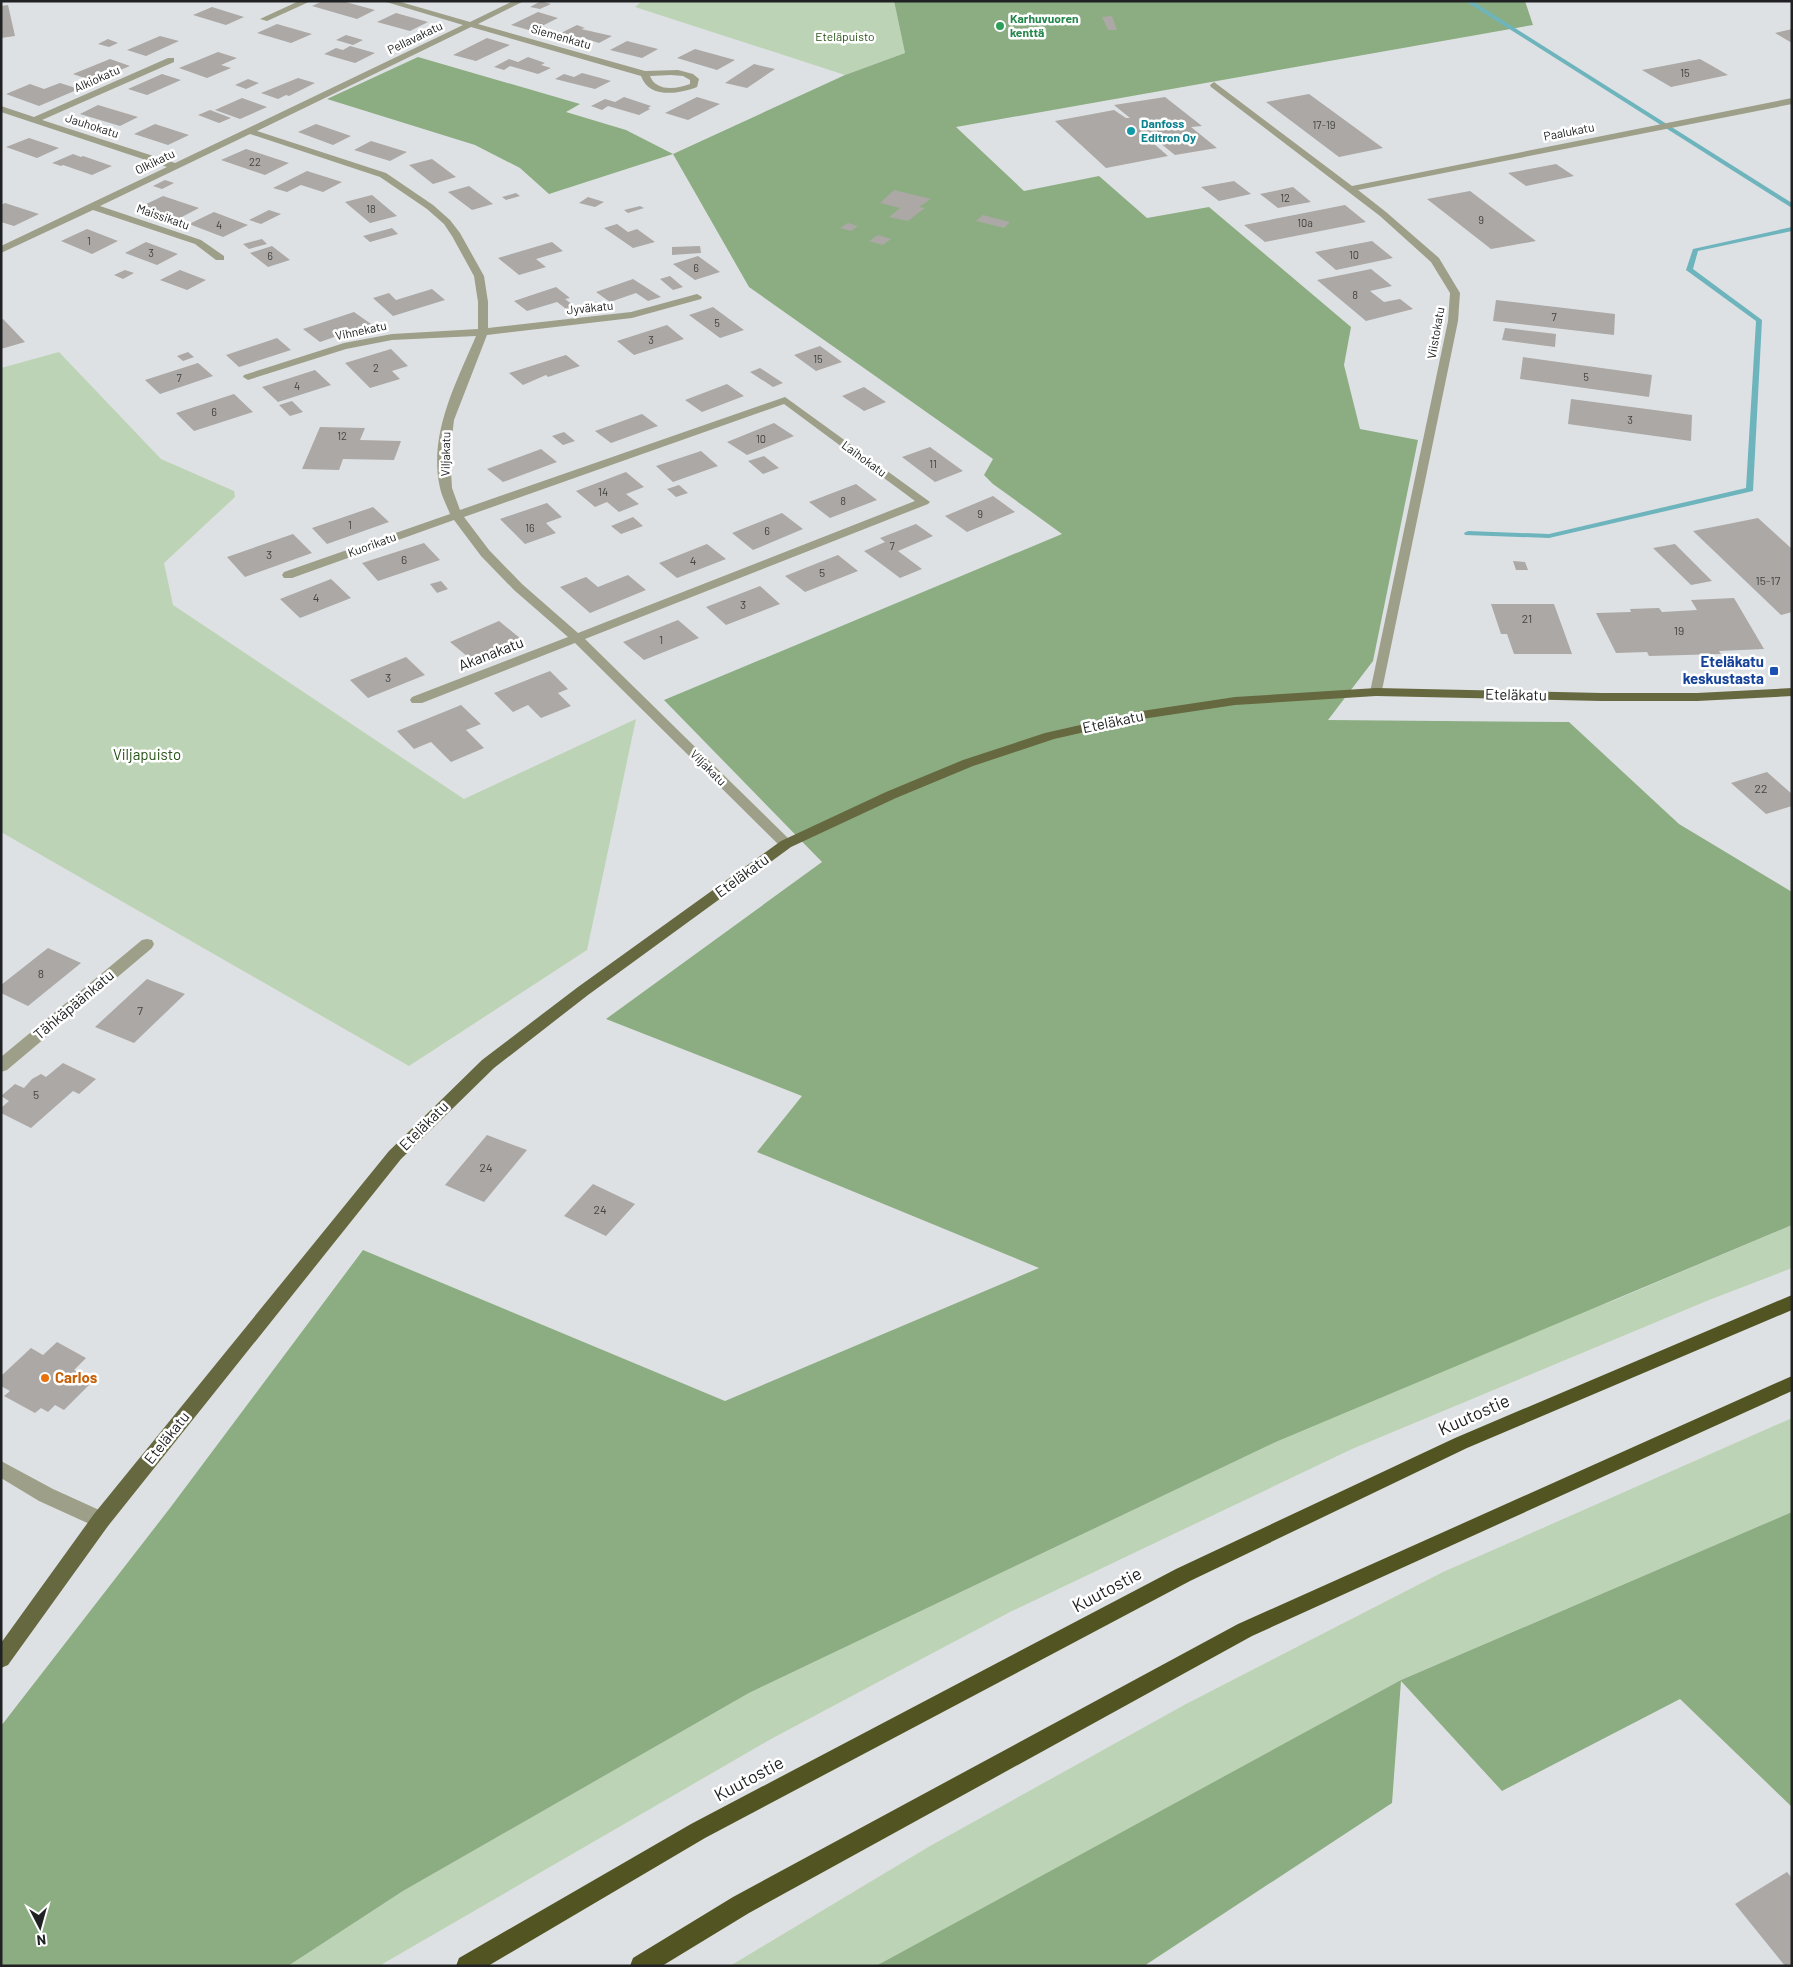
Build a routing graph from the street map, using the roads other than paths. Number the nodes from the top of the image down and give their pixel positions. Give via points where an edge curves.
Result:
1 (307, 1) edge
2 (387, 1) edge
3 (520, 1) edge
4 (264, 19) dead end
5 (470, 25) junction
6 (170, 60) dead end
7 (645, 74) junction
8 (1214, 85) dead end
9 (321, 97) joint
10 (1792, 101) edge
11 (1, 109) edge
12 (34, 120) junction
13 (249, 131) junction
14 (174, 166) junction
15 (1351, 189) junction
16 (94, 207) junction
17 (1, 250) edge
18 (220, 258) dead end
19 (697, 297) dead end
20 (483, 332) junction
21 (248, 377) dead end
22 (456, 515) junction
23 (288, 575) dead end
24 (576, 637) junction
25 (1376, 692) junction
26 (1792, 692) edge
27 (417, 700) dead end
28 (786, 844) junction
29 (147, 944) dead end
30 (1, 1066) edge
31 (1792, 1302) edge
32 (1792, 1383) edge
33 (1, 1469) edge
34 (101, 1520) junction
35 (1, 1659) edge
36 (467, 1966) edge
37 (641, 1966) edge

1 - 4 street
2 - 5 street, Siemenkatu
3 - 5 street, Pellavakatu
5 - 7 street, Siemenkatu
5 - 9 street, Pellavakatu
6 - 12 street, Alkiokatu
7 - 7 street, Siemenkatu via 646,80 656,88 683,90 694,85 695,79 690,75
8 - 15 street, Viistokatu
9 - 13 street, Olkikatu
10 - 15 street, Paalukatu
11 - 12 street, Jauhokatu
12 - 14 street, Jauhokatu
13 - 14 street, Olkikatu
13 - 20 street, Viljakatu via 383,175 430,207 457,235 479,276
14 - 16 street, Olkikatu
15 - 25 street, Viistokatu via 1435,260 1455,293 1453,321
16 - 17 street, Olkikatu
16 - 18 street, Maissikatu via 198,242
19 - 20 street, Jyväkatu via 632,316
20 - 21 street, Vihnekatu via 392,337 344,346
20 - 22 street, Viljakatu via 448,420 444,454 446,488
22 - 23 street, Kuorikatu
22 - 24 street, Viljakatu via 485,553
22 - 24 street, Laihokatu via 784,400 924,502
24 - 27 street, Akanakatu
24 - 28 street, Viljakatu
25 - 26 main road, Eteläkatu via 1697,698
25 - 28 main road, Eteläkatu via 1235,701 1142,715 1050,736 968,763
28 - 34 main road, Eteläkatu via 488,1064 395,1155
29 - 30 street, Tähkäpäänkatu
31 - 36 highway, Kuutostie via 1461,1444 1183,1575 698,1831
32 - 37 highway via 1245,1630 809,1867
33 - 34 street via 46,1495
34 - 35 main road, Eteläkatu

